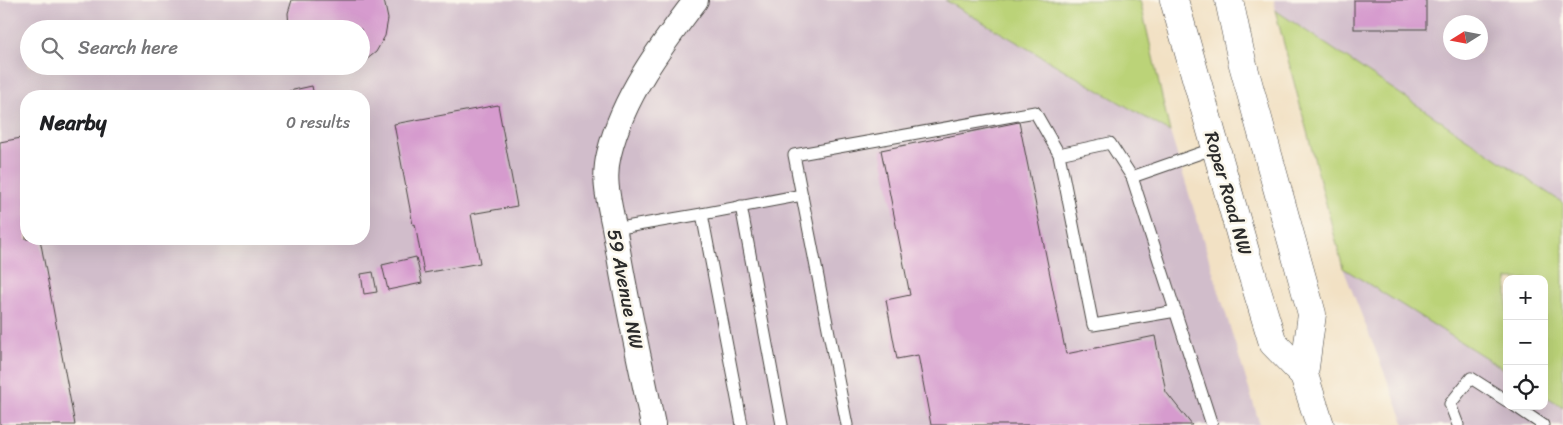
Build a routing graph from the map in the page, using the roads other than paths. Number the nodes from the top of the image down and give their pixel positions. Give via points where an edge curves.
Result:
1 (696, 0) edge
2 (1174, 0) edge
3 (1229, 0) edge
4 (1216, 148) junction
5 (1059, 154) junction
6 (1132, 177) junction
7 (802, 195) junction
8 (741, 206) junction
9 (702, 214) junction
10 (614, 229) junction
11 (1176, 311) junction
12 (1304, 375) junction
13 (1503, 398) edge
14 (1520, 410) edge
15 (653, 425) edge
16 (742, 425) edge
17 (782, 425) edge
18 (847, 425) edge
19 (1212, 425) edge
20 (1320, 425) edge
21 (1458, 425) edge
22 (1543, 425) edge

1 - 10 street, 59 Avenue NW via 639,80 625,109 609,154 605,181
2 - 4 main road, Roper Road NW
3 - 12 main road, Roper Road NW via 1242,61 1312,314
4 - 6 lane
4 - 12 main road, Roper Road NW via 1273,343
5 - 6 lane via 1110,144
5 - 7 lane via 1035,112 794,155
5 - 11 lane via 1093,325
6 - 11 lane
7 - 8 lane
7 - 18 lane
8 - 9 lane
8 - 17 lane
9 - 10 lane
9 - 16 lane
10 - 15 street, 59 Avenue NW
11 - 19 lane
12 - 20 main road, Roper Road NW
13 - 21 lane via 1471,378 1450,404
14 - 22 lane

